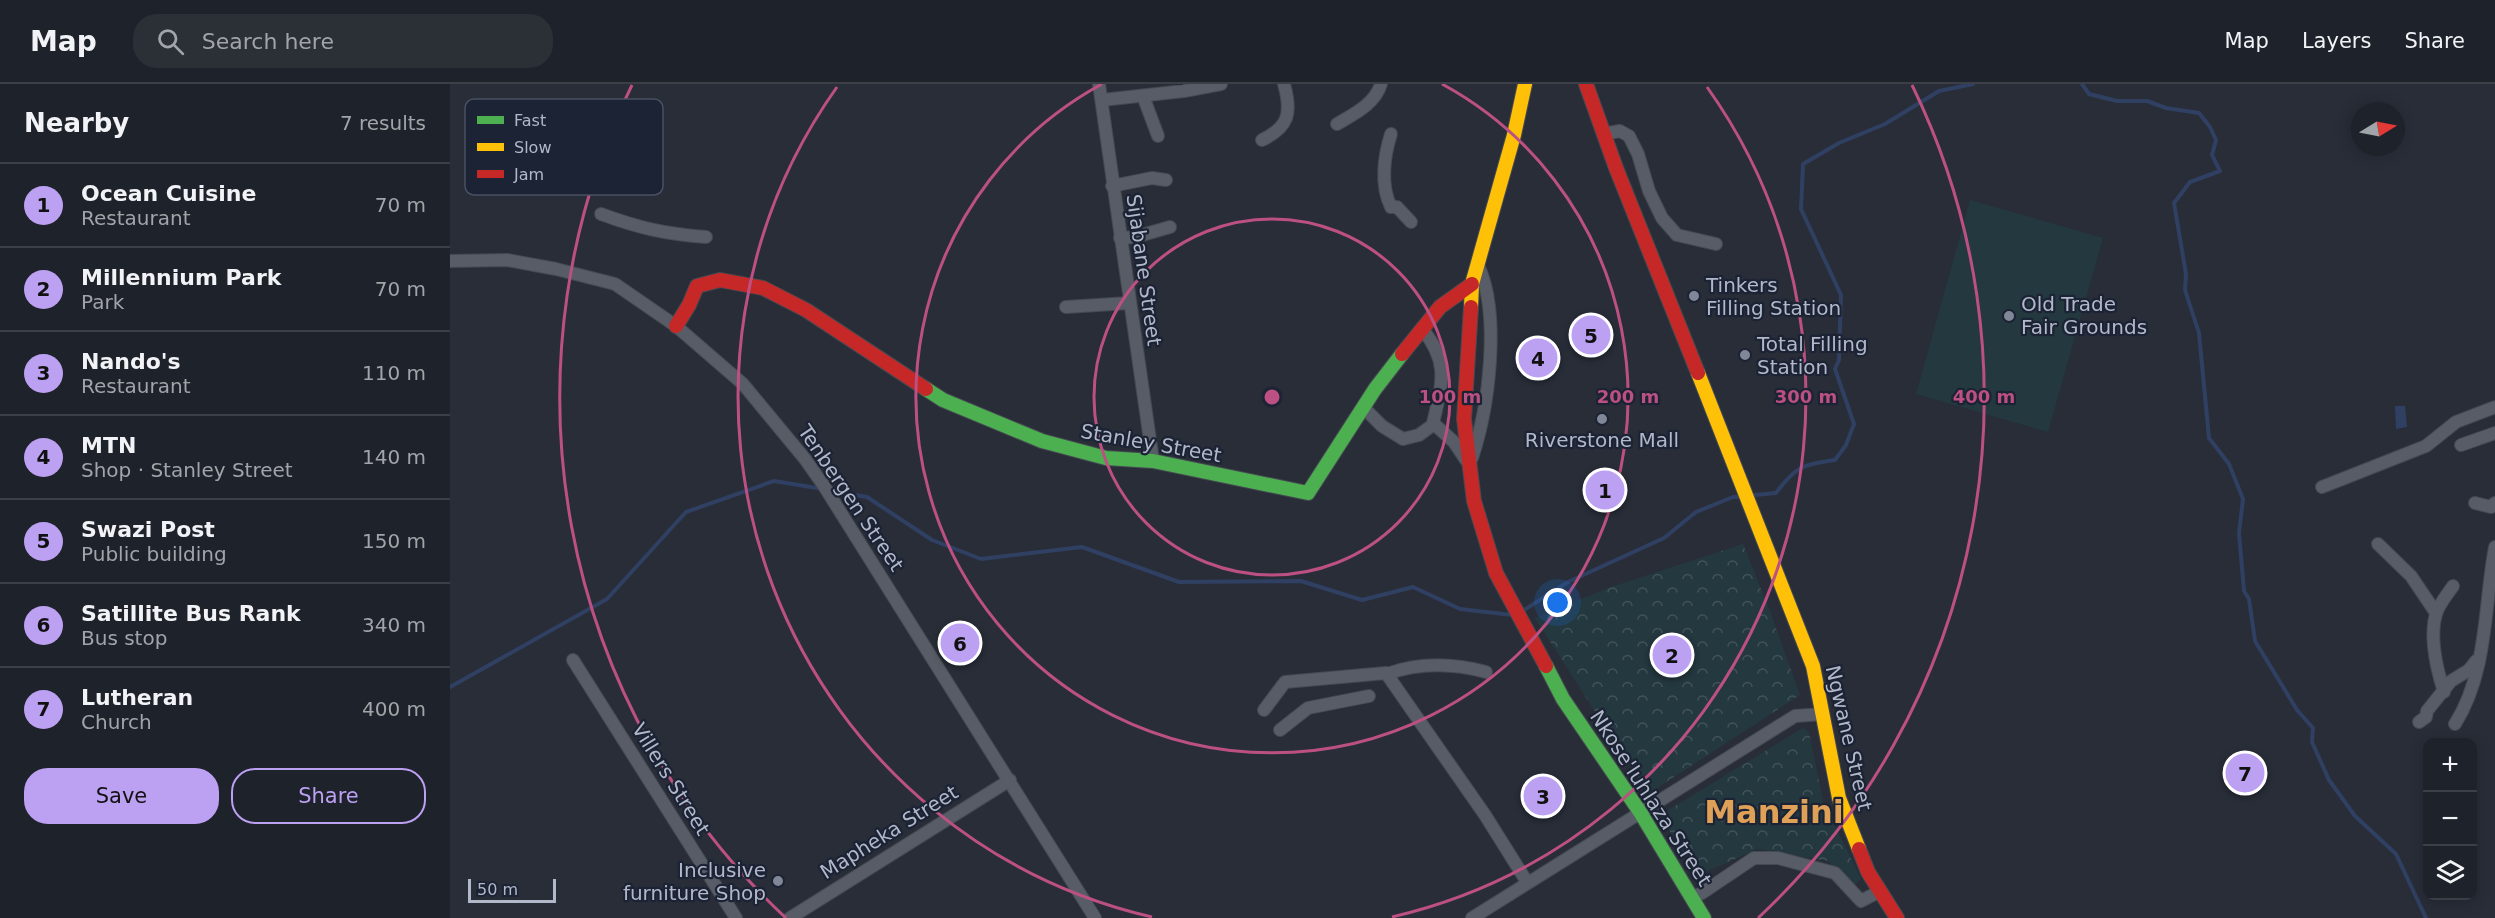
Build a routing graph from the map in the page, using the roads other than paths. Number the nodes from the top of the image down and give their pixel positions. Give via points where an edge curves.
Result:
1 (1099, 84) edge
2 (1221, 84) edge
3 (1284, 84) edge
4 (1382, 84) edge
5 (1525, 84) edge
6 (1536, 84) edge
7 (1579, 84) edge
8 (1586, 84) edge
9 (1190, 87) edge
10 (1143, 96) junction
11 (1102, 100) junction
12 (1337, 124) dead end
13 (1602, 130) junction
14 (1391, 134) dead end
15 (1514, 135) junction
16 (1158, 136) dead end
17 (1262, 140) dead end
18 (1166, 180) dead end
19 (1112, 186) junction
20 (601, 214) dead end
21 (1411, 222) dead end
22 (1170, 227) dead end
23 (706, 237) dead end
24 (1120, 238) junction
25 (1716, 244) dead end
26 (450, 261) edge
27 (1478, 266) junction
28 (1472, 284) junction
29 (1129, 303) junction
30 (1066, 306) dead end
31 (676, 326) junction
32 (1422, 329) junction
33 (2495, 407) edge
34 (1364, 408) junction
35 (1434, 424) junction
36 (2495, 433) edge
37 (2461, 445) dead end
38 (1153, 461) junction
39 (1470, 466) junction
40 (2322, 487) dead end
41 (2475, 503) dead end
42 (2494, 508) edge
43 (2378, 544) dead end
44 (2495, 547) edge
45 (2453, 586) dead end
46 (2436, 613) junction
47 (2480, 652) junction
48 (573, 660) dead end
49 (1485, 672) dead end
50 (1387, 674) junction
51 (2444, 692) junction
52 (1369, 696) dead end
53 (1264, 710) dead end
54 (1823, 714) junction
55 (2419, 722) dead end
56 (2455, 724) dead end
57 (1280, 730) dead end
58 (1010, 780) junction
59 (1640, 812) junction
60 (1527, 882) junction
61 (1880, 891) junction
62 (1692, 898) junction
63 (736, 918) edge
64 (790, 918) edge
65 (1095, 918) edge
66 (1472, 918) edge
67 (1704, 918) edge
68 (1897, 918) edge

1 - 11 street, Sijabane Street
2 - 9 street
3 - 17 street via 1286,122 1278,132
4 - 12 street via 1363,109
5 - 15 main road
6 - 15 main road via 1527,95
7 - 13 main road
8 - 13 main road
9 - 10 street
10 - 11 street
10 - 16 street
11 - 19 street, Sijabane Street
13 - 25 street via 1629,136 1662,219 1677,235
13 - 54 main road, Ngwane Street via 1813,666
14 - 21 street via 1384,170 1386,196 1391,207 1397,207
15 - 27 main road, Nkose'luhlaza Street
18 - 19 street via 1152,178
19 - 24 street, Sijabane Street
20 - 23 street via 642,229
22 - 24 street
24 - 29 street, Sijabane Street
26 - 31 street, Tenbergen Street via 507,260 615,284
27 - 28 main road, Nkose'luhlaza Street
27 - 39 street via 1489,299 1491,344 1480,427
28 - 32 main road, Stanley Street via 1440,306
28 - 39 main road, Nkose'luhlaza Street via 1464,419
29 - 30 street
29 - 38 street, Sijabane Street
31 - 38 main road, Stanley Street via 697,286 720,280 763,288 806,310 943,400 1042,441 1106,458
31 - 58 street, Tenbergen Street via 743,384 805,459
32 - 34 main road, Stanley Street
32 - 35 street via 1442,360
33 - 40 street via 2456,422 2426,446
34 - 35 street via 1403,439 1419,435
34 - 38 main road, Stanley Street via 1308,493
35 - 39 street via 1454,442
36 - 37 street
39 - 59 main road, Nkose'luhlaza Street via 1474,501 1496,573 1563,699
41 - 42 street
43 - 46 street via 2411,576
44 - 47 street
45 - 46 street
46 - 51 street via 2435,653
47 - 51 street via 2472,667 2451,681
47 - 56 street via 2464,710
48 - 63 street, Villers Street
49 - 50 street via 1428,664
50 - 53 street via 1373,672 1285,682
50 - 60 street
51 - 55 street
52 - 57 street via 1308,708
54 - 59 street via 1795,716
54 - 61 main road, Ngwane Street via 1839,798 1868,872
58 - 64 street, Mapheka Street
58 - 65 street, Tenbergen Street
59 - 60 street
59 - 62 main road, Nkose'luhlaza Street
60 - 66 street
61 - 62 street via 1861,901 1835,873 1778,858 1754,858
61 - 68 main road, Ngwane Street
62 - 67 main road, Nkose'luhlaza Street

